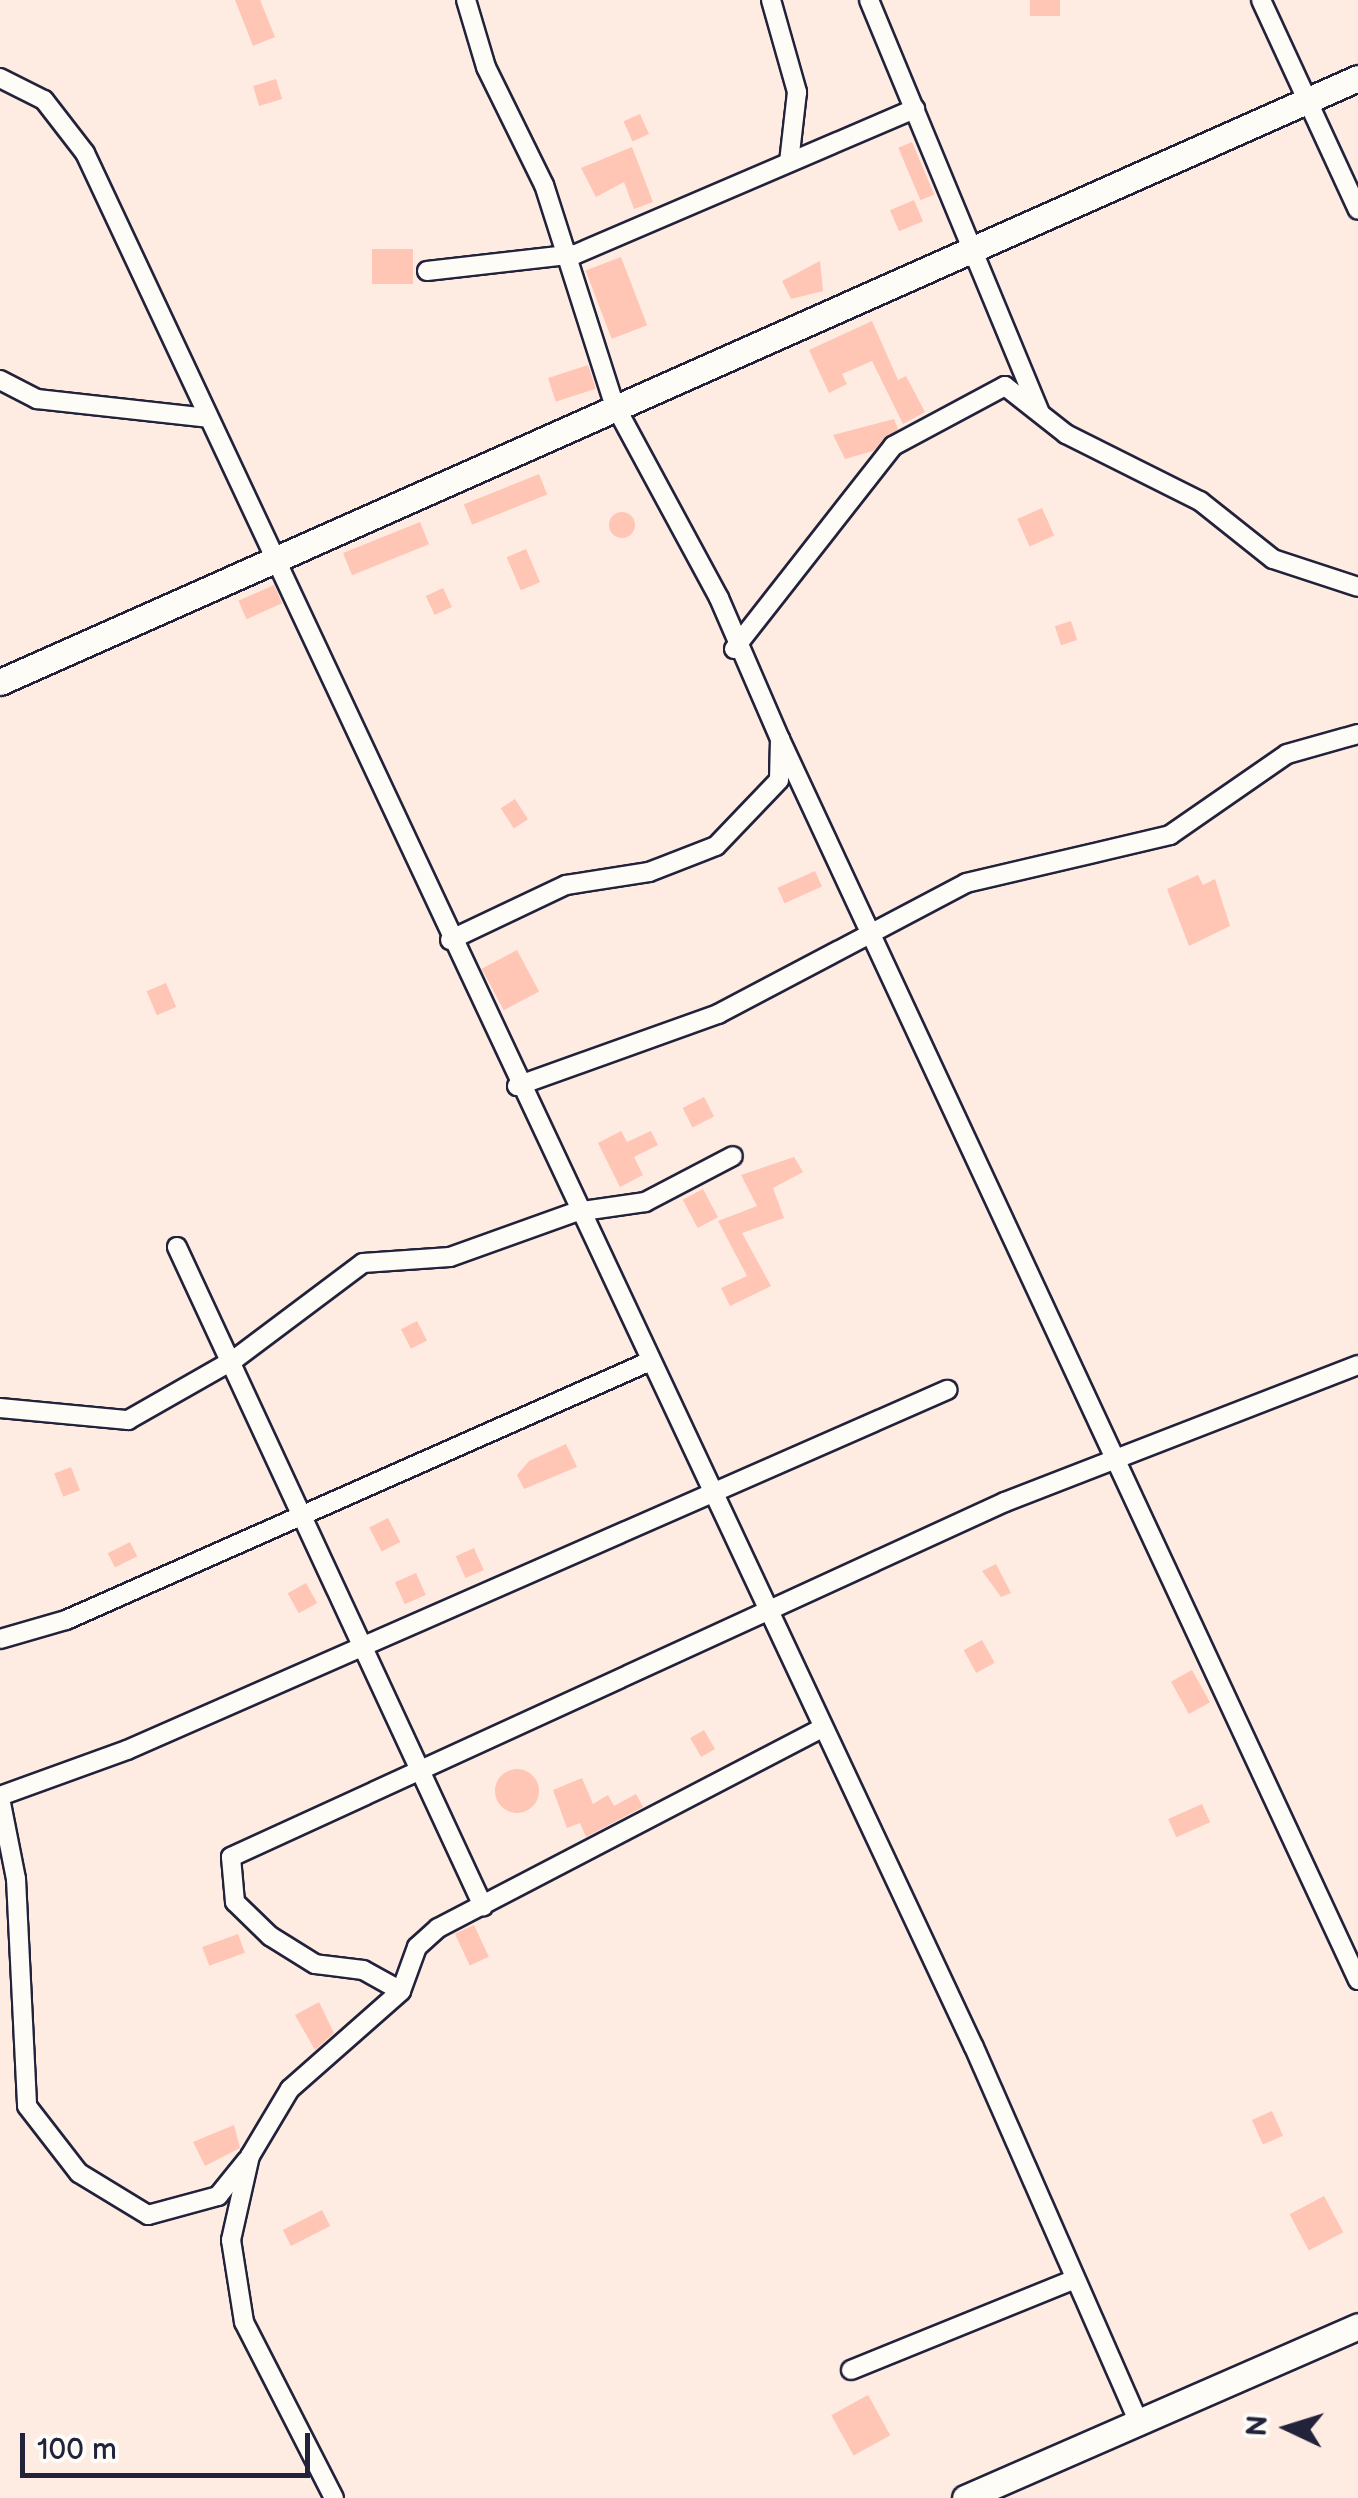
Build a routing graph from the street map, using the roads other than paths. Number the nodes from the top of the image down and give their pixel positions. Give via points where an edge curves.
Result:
1 (466, 0) edge
2 (771, 0) edge
3 (869, 0) edge
4 (1261, 0) edge
5 (0, 78) edge
6 (1358, 78) edge
7 (1306, 100) junction
8 (914, 109) junction
9 (789, 162) junction
10 (1358, 210) edge
11 (974, 246) junction
12 (568, 256) junction
13 (427, 272) dead end
14 (0, 380) edge
15 (614, 404) junction
16 (208, 418) junction
17 (1042, 418) junction
18 (277, 564) junction
19 (1358, 588) edge
20 (734, 649) junction
21 (0, 682) edge
22 (1358, 734) edge
23 (780, 739) junction
24 (873, 938) junction
25 (450, 940) junction
26 (517, 1086) junction
27 (733, 1156) dead end
28 (576, 1212) junction
29 (177, 1247) dead end
30 (235, 1359) junction
31 (646, 1363) junction
32 (1358, 1365) edge
33 (946, 1390) dead end
34 (0, 1408) edge
35 (1118, 1462) junction
36 (709, 1494) junction
37 (300, 1516) junction
38 (767, 1617) junction
39 (0, 1639) edge
40 (360, 1647) junction
41 (821, 1729) junction
42 (420, 1775) junction
43 (0, 1797) edge
44 (483, 1906) junction
45 (1358, 1980) edge
46 (401, 1991) junction
47 (250, 2156) junction
48 (1076, 2279) junction
49 (1358, 2326) edge
50 (851, 2370) dead end
51 (1140, 2422) junction
52 (334, 2498) edge
53 (965, 2498) edge

1 - 12 street
2 - 9 street via 798,92
3 - 8 street
4 - 7 street
5 - 16 street via 44,100 85,153
6 - 7 street
7 - 10 street
7 - 11 street
8 - 9 street
8 - 11 street
9 - 12 street
11 - 15 street
11 - 17 street
12 - 13 street
12 - 15 street
14 - 16 street via 36,399
15 - 18 street
15 - 20 street via 719,598
16 - 18 street
17 - 19 street via 1200,502 1273,559
17 - 20 street via 1004,386 893,446
18 - 21 street
18 - 25 street
20 - 23 street
22 - 24 street via 1286,754 1170,834 966,884
23 - 24 street
23 - 25 street via 777,791 716,846 649,872 566,885
24 - 26 street via 682,1030
24 - 35 street
25 - 26 street
26 - 28 street
27 - 28 street via 645,1202
28 - 30 street via 450,1257 363,1263
28 - 31 street
29 - 30 street
30 - 34 street via 128,1420
30 - 37 street
31 - 36 street
31 - 37 street
32 - 35 street
33 - 36 street
35 - 38 street via 1005,1502
35 - 45 street
36 - 38 street
36 - 40 street
37 - 39 street via 66,1620
37 - 40 street
38 - 41 street
38 - 42 street
40 - 42 street
40 - 43 street
41 - 44 street
41 - 48 street
42 - 44 street
42 - 46 street via 231,1857 236,1902 270,1936 315,1964 363,1970
43 - 47 street via 16,1879 26,2106 79,2174 148,2215 218,2196
44 - 46 street via 416,1947
46 - 47 street via 290,2089
47 - 52 street via 231,2240 244,2322
48 - 50 street
48 - 51 street
49 - 51 street
51 - 53 street

